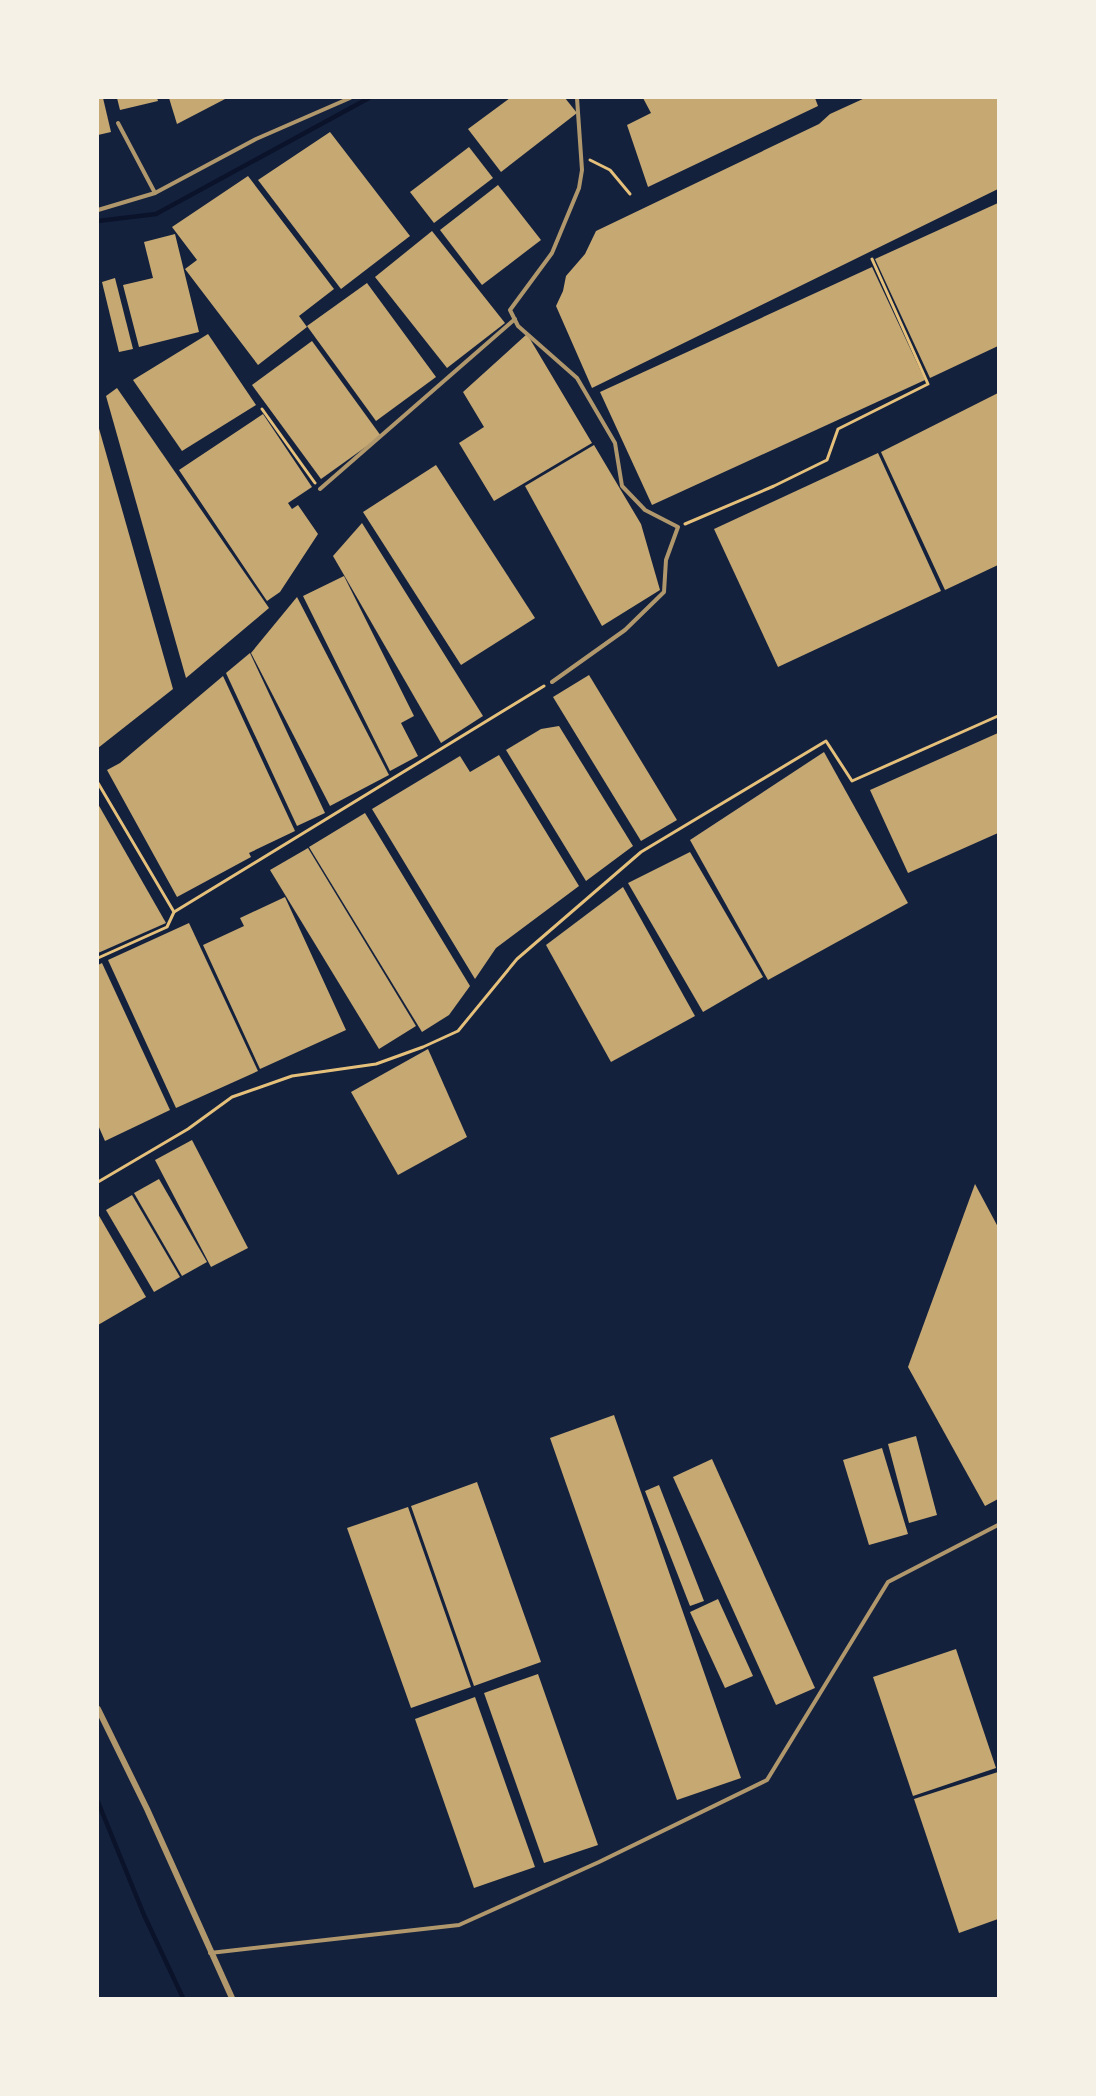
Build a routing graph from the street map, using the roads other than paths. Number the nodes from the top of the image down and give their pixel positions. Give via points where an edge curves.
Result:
1 (350, 98) edge
2 (577, 98) edge
3 (118, 123) dead end
4 (155, 193) junction
5 (98, 210) edge
6 (515, 319) junction
7 (320, 489) road end
8 (552, 682) road end
9 (999, 1525) edge
10 (98, 1708) edge
11 (210, 1953) junction
12 (232, 1998) edge

1 - 4 lane via 256,139
2 - 6 lane via 582,170 579,188 552,253 510,310
3 - 4 lane
4 - 5 lane
6 - 7 lane
6 - 8 lane via 518,326 577,378 615,443 622,486 645,510 678,527 666,560 664,592 626,630
9 - 11 lane via 888,1582 767,1780 459,1925
10 - 11 street
11 - 12 street

